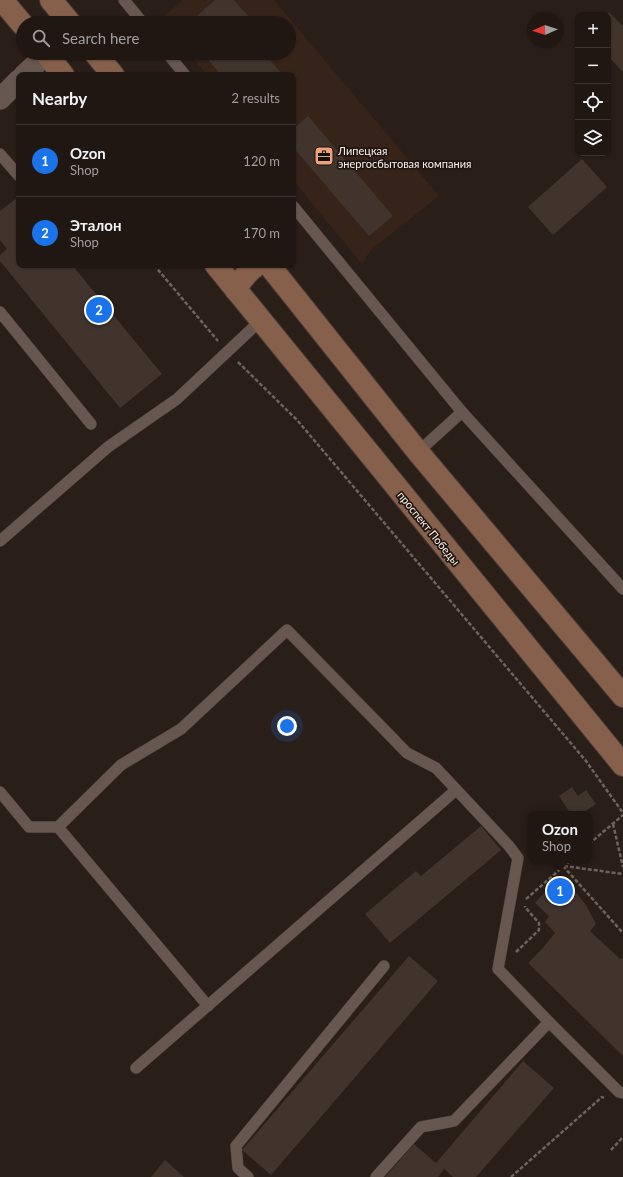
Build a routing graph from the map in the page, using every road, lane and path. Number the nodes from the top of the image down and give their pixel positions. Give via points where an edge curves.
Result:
1 (2, 0) edge
2 (51, 0) edge
3 (124, 0) edge
4 (64, 16) edge
5 (137, 16) edge
6 (16, 17) edge
7 (40, 60) edge
8 (51, 60) edge
9 (101, 60) edge
10 (173, 60) edge
11 (27, 72) edge
12 (61, 72) edge
13 (111, 72) edge
14 (183, 72) edge
15 (16, 83) edge
16 (0, 99) edge
17 (0, 154) edge
18 (16, 173) edge
19 (296, 210) edge
20 (157, 268) edge
21 (218, 268) edge
22 (252, 268) edge
23 (271, 268) edge
24 (236, 290) junction
25 (0, 312) edge
26 (260, 321) junction
27 (228, 352) junction
28 (462, 412) junction
29 (91, 424) dead end
30 (418, 452) junction
31 (0, 541) edge
32 (623, 589) edge
33 (623, 696) edge
34 (623, 766) edge
35 (456, 790) junction
36 (0, 792) edge
37 (623, 814) edge
38 (613, 824) junction
39 (58, 826) junction
40 (592, 842) edge
41 (568, 863) edge
42 (564, 866) junction
43 (623, 867) edge
44 (623, 874) edge
45 (623, 933) edge
46 (511, 956) dead end
47 (384, 966) dead end
48 (208, 1006) junction
49 (549, 1022) junction
50 (136, 1068) dead end
51 (623, 1093) edge
52 (602, 1097) dead end
53 (623, 1137) edge
54 (611, 1150) dead end
55 (248, 1177) edge
56 (376, 1177) edge
57 (511, 1177) edge

1 - 6 main road
2 - 4 main road
3 - 5 lane
7 - 11 street
8 - 12 main road
9 - 13 main road
10 - 14 lane
15 - 16 street
17 - 18 lane
19 - 28 lane
20 - 27 path
21 - 24 main road, проспект Победы
22 - 24 main road via 240,281
23 - 30 main road
24 - 26 main road, проспект Победы
25 - 29 lane
26 - 27 lane
26 - 34 main road, проспект Победы
27 - 31 lane via 177,399 108,447
27 - 37 path via 297,420 586,761
28 - 30 lane
28 - 32 lane
30 - 33 main road
35 - 39 lane via 436,768 407,753 287,630 181,729 121,766
35 - 48 lane
35 - 49 lane via 518,858 498,968
36 - 39 lane via 29,826
37 - 38 path
38 - 40 path
38 - 43 path
39 - 48 lane
41 - 42 path
42 - 44 path
42 - 45 path
42 - 46 path via 525,899 525,907 539,923 539,930
47 - 55 lane via 236,1146 238,1168
48 - 50 lane
49 - 51 lane via 619,1092
49 - 56 lane via 454,1121 421,1127
52 - 57 path
53 - 54 path

